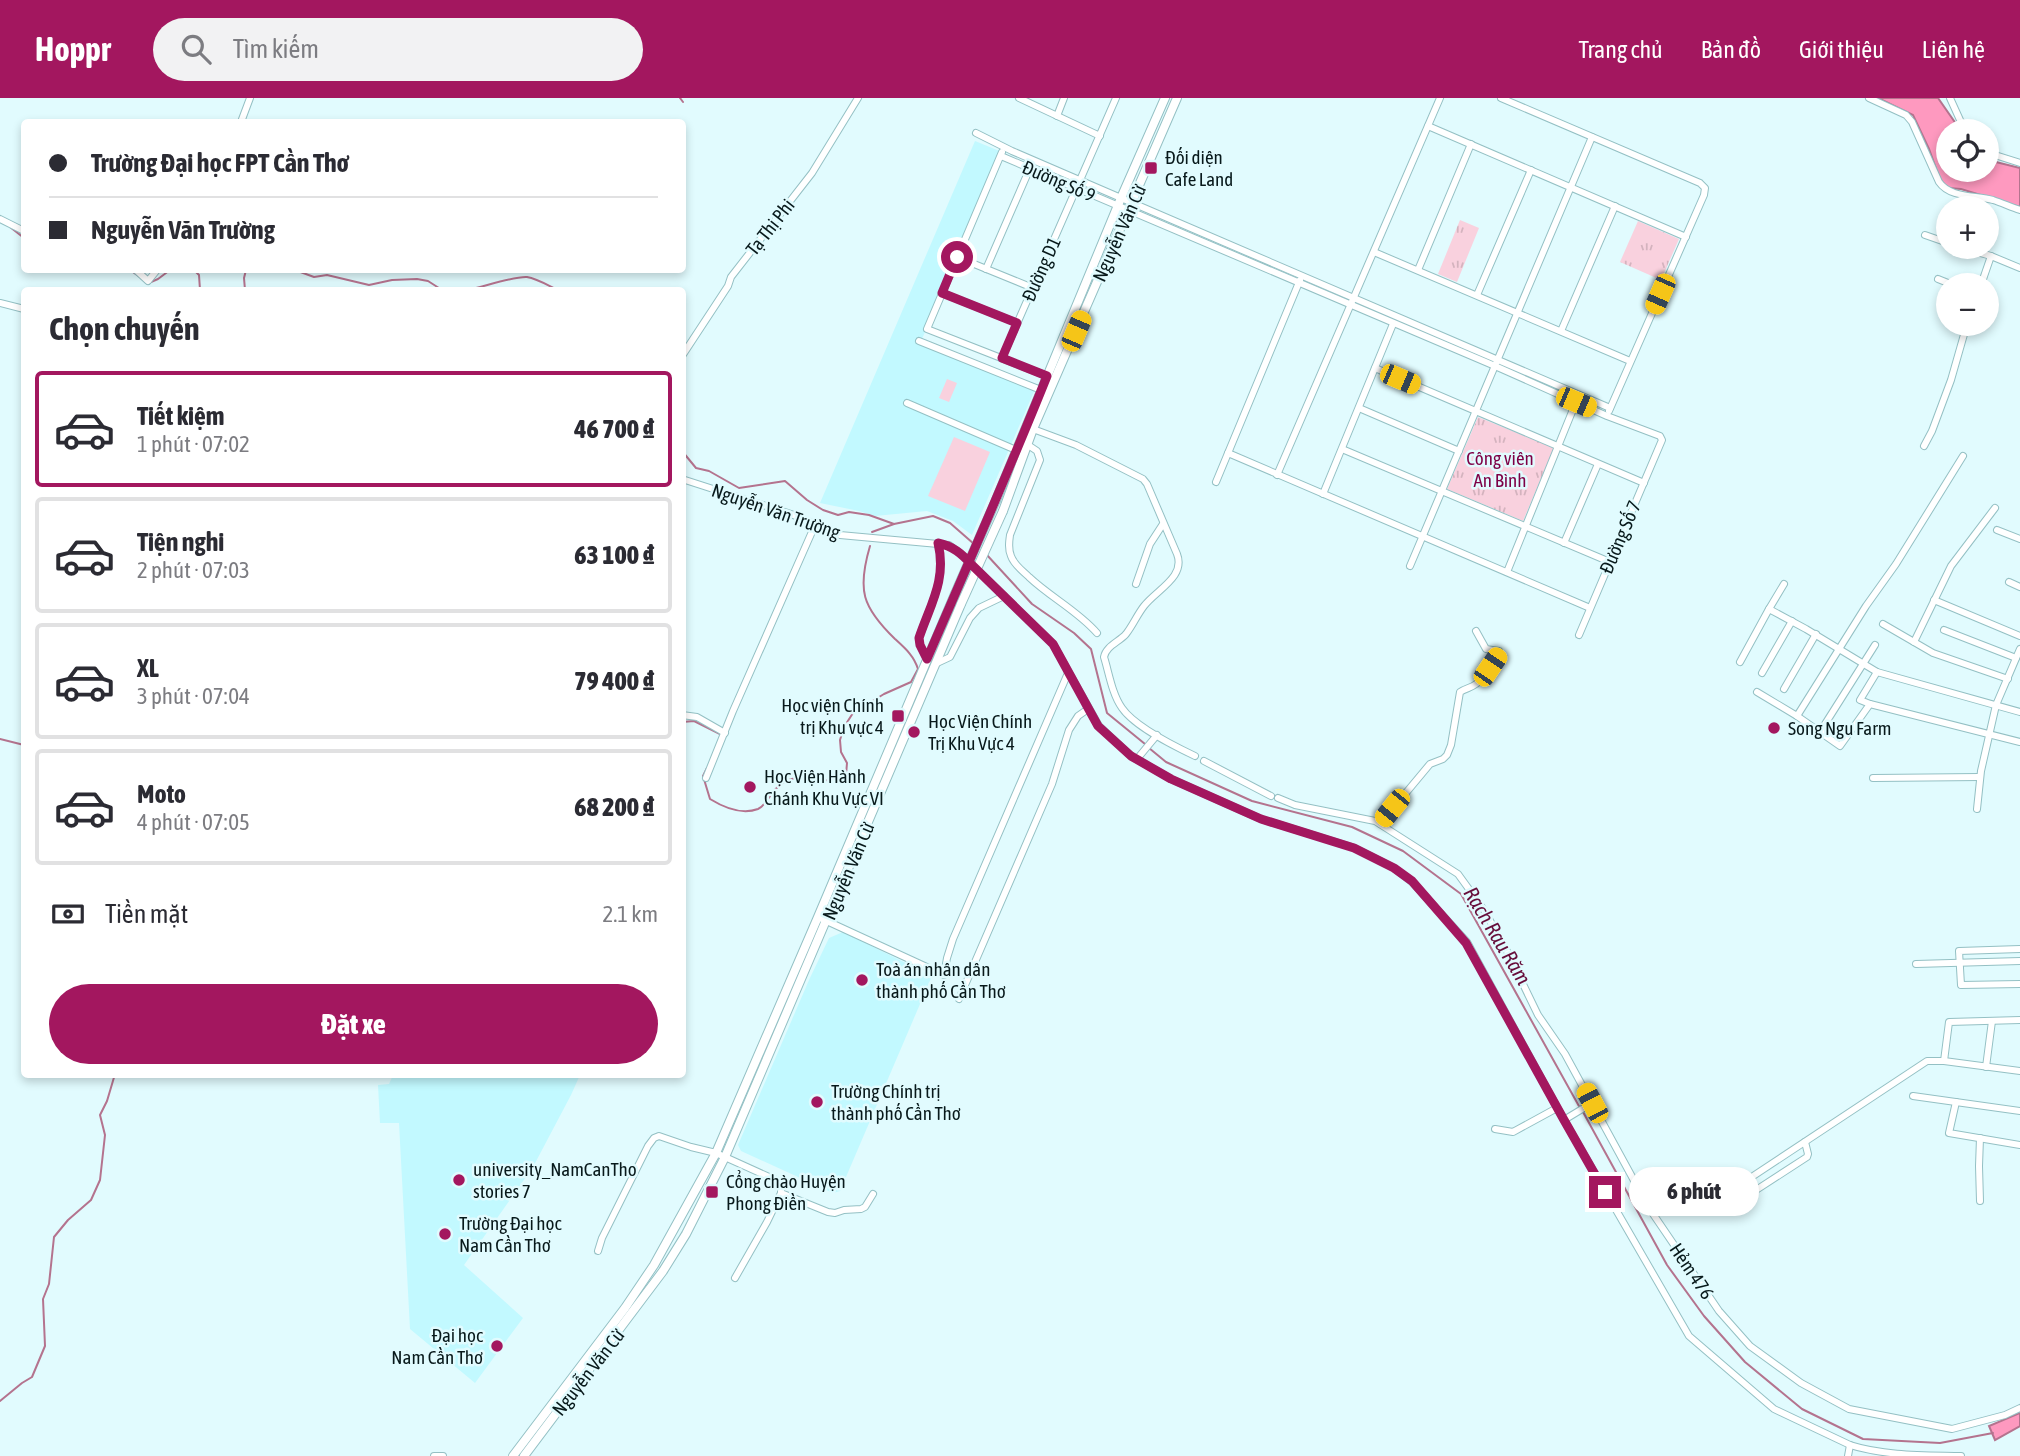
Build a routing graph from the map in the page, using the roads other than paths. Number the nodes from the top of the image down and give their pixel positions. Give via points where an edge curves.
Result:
1 (250, 98) edge
2 (858, 98) edge
3 (1064, 98) edge
4 (1116, 98) edge
5 (1165, 98) edge
6 (1177, 98) edge
7 (1440, 98) edge
8 (1501, 98) edge
9 (1869, 98) edge
10 (1950, 98) edge
11 (1022, 99) edge
12 (1057, 116) junction
13 (242, 119) edge
14 (1960, 119) edge
15 (1428, 126) junction
16 (976, 132) dead end
17 (1100, 136) junction
18 (1592, 137) junction
19 (1471, 144) junction
20 (1004, 147) junction
21 (1001, 156) junction
22 (1999, 156) edge
23 (2020, 163) edge
24 (1030, 168) junction
25 (1531, 170) junction
26 (1080, 180) junction
27 (1571, 187) junction
28 (1077, 188) junction
29 (1119, 202) junction
30 (1615, 206) junction
31 (1130, 207) junction
32 (2020, 211) edge
33 (0, 219) edge
34 (21, 230) edge
35 (1925, 235) dead end
36 (1686, 237) junction
37 (1936, 239) edge
38 (1374, 252) junction
39 (957, 257) junction
40 (1998, 259) edge
41 (2020, 268) edge
42 (986, 269) junction
43 (1418, 270) junction
44 (139, 273) edge
45 (155, 273) edge
46 (1300, 279) junction
47 (1033, 288) junction
48 (942, 293) junction
49 (1477, 295) junction
50 (1355, 298) junction
51 (0, 303) edge
52 (1351, 306) junction
53 (21, 308) edge
54 (1518, 312) junction
55 (1017, 323) junction
56 (1393, 324) junction
57 (1562, 331) junction
58 (1964, 336) edge
59 (919, 341) dead end
60 (686, 350) edge
61 (1002, 358) junction
62 (1630, 361) junction
63 (1496, 363) junction
64 (1375, 368) junction
65 (1051, 377) junction
66 (1041, 390) junction
67 (1576, 402) junction
68 (907, 403) dead end
69 (1359, 408) junction
70 (1610, 408) junction
71 (1476, 411) junction
72 (1607, 416) junction
73 (1033, 429) junction
74 (1028, 445) junction
75 (1558, 446) junction
76 (1924, 446) dead end
77 (1342, 449) junction
78 (1016, 450) junction
79 (1459, 451) junction
80 (1227, 453) junction
81 (1963, 456) dead end
82 (1598, 464) junction
83 (1277, 475) junction
84 (686, 480) edge
85 (1216, 482) dead end
86 (1644, 483) junction
87 (1442, 492) junction
88 (1323, 494) junction
89 (1995, 508) dead end
90 (1163, 524) junction
91 (815, 525) junction
92 (1525, 527) junction
93 (1997, 530) dead end
94 (1423, 536) junction
95 (2020, 539) edge
96 (938, 543) junction
97 (1564, 543) junction
98 (1610, 562) junction
99 (1410, 566) dead end
100 (1507, 572) junction
101 (2009, 582) dead end
102 (1136, 583) dead end
103 (1784, 584) dead end
104 (2020, 587) edge
105 (1004, 596) junction
106 (1934, 600) junction
107 (1590, 608) junction
108 (1769, 609) junction
109 (1792, 621) junction
110 (1883, 624) dead end
111 (1944, 630) dead end
112 (1476, 631) dead end
113 (1097, 633) dead end
114 (1815, 634) junction
115 (1579, 635) dead end
116 (2020, 636) edge
117 (1914, 642) junction
118 (1875, 645) dead end
119 (1839, 649) junction
120 (2019, 653) edge
121 (931, 661) junction
122 (1740, 663) dead end
123 (1862, 664) junction
124 (1877, 672) junction
125 (1068, 673) junction
126 (1762, 673) dead end
127 (2007, 679) junction
128 (1784, 689) dead end
129 (1757, 692) dead end
130 (1870, 704) junction
131 (1996, 705) junction
132 (1088, 709) junction
133 (2020, 712) edge
134 (686, 716) edge
135 (1797, 716) junction
136 (1820, 732) junction
137 (725, 733) junction
138 (1989, 733) junction
139 (1156, 737) junction
140 (2020, 742) edge
141 (1140, 756) junction
142 (1195, 756) dead end
143 (1204, 761) dead end
144 (1980, 777) junction
145 (706, 778) dead end
146 (1873, 778) dead end
147 (1977, 809) dead end
148 (1380, 824) junction
149 (822, 919) junction
150 (2020, 948) edge
151 (2020, 961) edge
152 (1960, 963) junction
153 (1916, 964) dead end
154 (2020, 984) edge
155 (959, 999) dead end
156 (774, 1017) junction
157 (2020, 1020) edge
158 (784, 1021) junction
159 (1992, 1021) junction
160 (1944, 1061) junction
161 (1986, 1067) junction
162 (2020, 1071) edge
163 (1913, 1096) dead end
164 (1956, 1102) junction
165 (1590, 1104) junction
166 (1558, 1108) junction
167 (2020, 1111) edge
168 (1565, 1120) junction
169 (1495, 1129) dead end
170 (1980, 1138) junction
171 (1805, 1142) junction
172 (2020, 1145) edge
173 (716, 1153) junction
174 (725, 1157) junction
175 (1710, 1192) dead end
176 (781, 1193) junction
177 (873, 1194) dead end
178 (1750, 1194) dead end
179 (1980, 1201) dead end
180 (598, 1251) dead end
181 (654, 1265) junction
182 (663, 1271) junction
183 (734, 1278) dead end
184 (2020, 1408) edge
185 (1850, 1445) junction
186 (520, 1453) edge
187 (434, 1456) edge
188 (443, 1456) edge
189 (1848, 1456) edge
190 (1961, 1456) edge

1 - 13 street
2 - 60 street, Tạ Thị Phi via 812,173 731,277
3 - 12 street
4 - 17 street, Đường D1
5 - 29 main road, Nguyễn Văn Cừ
6 - 31 main road, Nguyễn Văn Cừ
7 - 15 street
8 - 18 street
9 - 32 street via 1912,122 1944,189
10 - 14 street
11 - 12 street
12 - 17 street
15 - 19 street
15 - 38 street
16 - 20 street
17 - 26 street, Đường D1
18 - 27 street
18 - 36 street via 1705,188
19 - 25 street
19 - 43 street
20 - 21 street
20 - 26 street
21 - 24 street, Đường Số 9
21 - 39 street
22 - 23 street
24 - 28 street, Đường Số 9
24 - 42 street
25 - 27 street
25 - 49 street
26 - 28 street, Đường D1
26 - 29 street
27 - 30 street
27 - 54 street
28 - 29 street, Đường Số 9
28 - 47 street, Đường D1
29 - 31 street
29 - 65 main road, Nguyễn Văn Cừ
30 - 36 street
30 - 57 street
31 - 46 street
31 - 65 main road, Nguyễn Văn Cừ
33 - 34 street
35 - 37 street
36 - 62 street
38 - 43 street
38 - 50 street
39 - 42 street
39 - 48 street
40 - 41 street
42 - 47 street
43 - 49 street
44 - 45 street via 148,281
46 - 50 street
46 - 52 street
46 - 80 street
47 - 55 street, Đường D1
48 - 55 street
48 - 61 street via 927,329
49 - 54 street
50 - 52 street
50 - 63 street
51 - 53 street
52 - 56 street
52 - 83 street
54 - 57 street
54 - 63 street
55 - 61 street, Đường D1
56 - 63 street
56 - 64 street
57 - 62 street
58 - 76 street
59 - 66 street
61 - 65 street
62 - 70 street
63 - 67 street
63 - 70 street
63 - 71 street
64 - 69 street
64 - 71 street
65 - 66 main road, Nguyễn Văn Cừ
65 - 73 main road, Nguyễn Văn Cừ
66 - 78 main road, Nguyễn Văn Cừ
67 - 72 street
67 - 75 street
68 - 78 street
69 - 77 street
69 - 79 street
70 - 72 street
71 - 75 street
71 - 79 street
72 - 86 street, Đường Số 7 via 1660,436
73 - 74 main road, Nguyễn Văn Cừ
73 - 90 street via 1140,476
74 - 113 street via 1040,460 1010,535 1010,555 1038,586
74 - 121 main road, Nguyễn Văn Cừ, bridge via 1003,511
75 - 82 street
75 - 92 street
77 - 87 street
77 - 88 street
78 - 121 main road, Nguyễn Văn Cừ, bridge
79 - 87 street
80 - 83 street
80 - 85 street
81 - 119 street
82 - 86 street
82 - 97 street
83 - 88 street
84 - 91 street, Nguyễn Văn Trường
86 - 98 street, Đường Số 7
87 - 92 street
87 - 94 street
88 - 94 street
89 - 106 street via 1951,566
90 - 102 street
90 - 139 street via 1179,562 1172,578 1104,653 1122,709
91 - 96 street, Nguyễn Văn Trường via 840,535
91 - 137 street
92 - 97 street
92 - 100 street
93 - 95 street
94 - 99 street
94 - 100 street
96 - 105 street, Nguyễn Văn Trường via 961,554
96 - 121 street via 940,579 919,638
97 - 98 street
98 - 107 street, Đường Số 7
100 - 107 street
101 - 104 street
103 - 108 street
105 - 121 street via 979,608 950,657
105 - 125 street, Nguyễn Văn Trường via 1053,644
106 - 116 street
106 - 117 street
107 - 115 street, Đường Số 7
108 - 109 street
108 - 122 street
109 - 114 street
109 - 126 street
110 - 117 street
111 - 120 street
112 - 148 street via 1486,649 1499,654 1476,685 1460,692 1447,755 1430,764
114 - 119 street
114 - 128 street
117 - 127 street
118 - 123 street
119 - 123 street
119 - 135 street
120 - 127 street
121 - 149 main road, Nguyễn Văn Cừ
123 - 124 street
123 - 136 street
124 - 130 street via 1860,700
124 - 131 street
125 - 132 street, Nguyễn Văn Trường
125 - 149 street via 953,939 944,975
127 - 131 street
129 - 135 street
130 - 136 street via 1840,746
130 - 138 street
131 - 133 street
131 - 138 street
132 - 141 street, Nguyễn Văn Trường via 1098,726
132 - 155 street via 1069,730 1052,784
134 - 137 street
135 - 136 street
137 - 145 street
138 - 140 street
138 - 144 street
139 - 141 street
139 - 142 street
141 - 166 street, Nguyễn Văn Trường via 1171,779 1261,819 1354,848 1412,881 1466,943
143 - 148 street, Hẻm 476 via 1294,805
144 - 146 street
144 - 147 street
148 - 165 street, Hẻm 476 via 1458,874 1469,887
149 - 156 main road, Nguyễn Văn Cừ
149 - 158 main road, Nguyễn Văn Cừ
150 - 152 street via 1959,951
151 - 152 street
152 - 153 street
152 - 154 street via 1961,985
156 - 158 main road
156 - 173 main road, Nguyễn Văn Cừ
157 - 159 street
158 - 174 main road, Nguyễn Văn Cừ
159 - 160 street via 1949,1022
159 - 161 street
160 - 161 street
160 - 171 street via 1927,1061
161 - 162 street
163 - 164 street
164 - 167 street
164 - 170 street via 1949,1133
165 - 168 street
165 - 184 street, Hẻm 476 via 1649,1208 1719,1311 1772,1363 1849,1409 1952,1429
166 - 168 street, Nguyễn Văn Trường
166 - 169 street via 1513,1132
168 - 185 street, Nguyễn Văn Trường via 1689,1336 1774,1409
170 - 172 street
170 - 179 street
171 - 175 street via 1732,1190 1724,1185
171 - 178 street via 1807,1157
173 - 174 street
173 - 180 street via 654,1138
173 - 181 main road, Nguyễn Văn Cừ
174 - 176 street via 775,1178
174 - 182 main road, Nguyễn Văn Cừ
176 - 177 street via 835,1213 865,1208
176 - 183 street
181 - 182 street
181 - 186 main road, Nguyễn Văn Cừ
182 - 186 main road, Nguyễn Văn Cừ
185 - 189 street
185 - 190 street, Nguyễn Văn Trường
187 - 188 street

